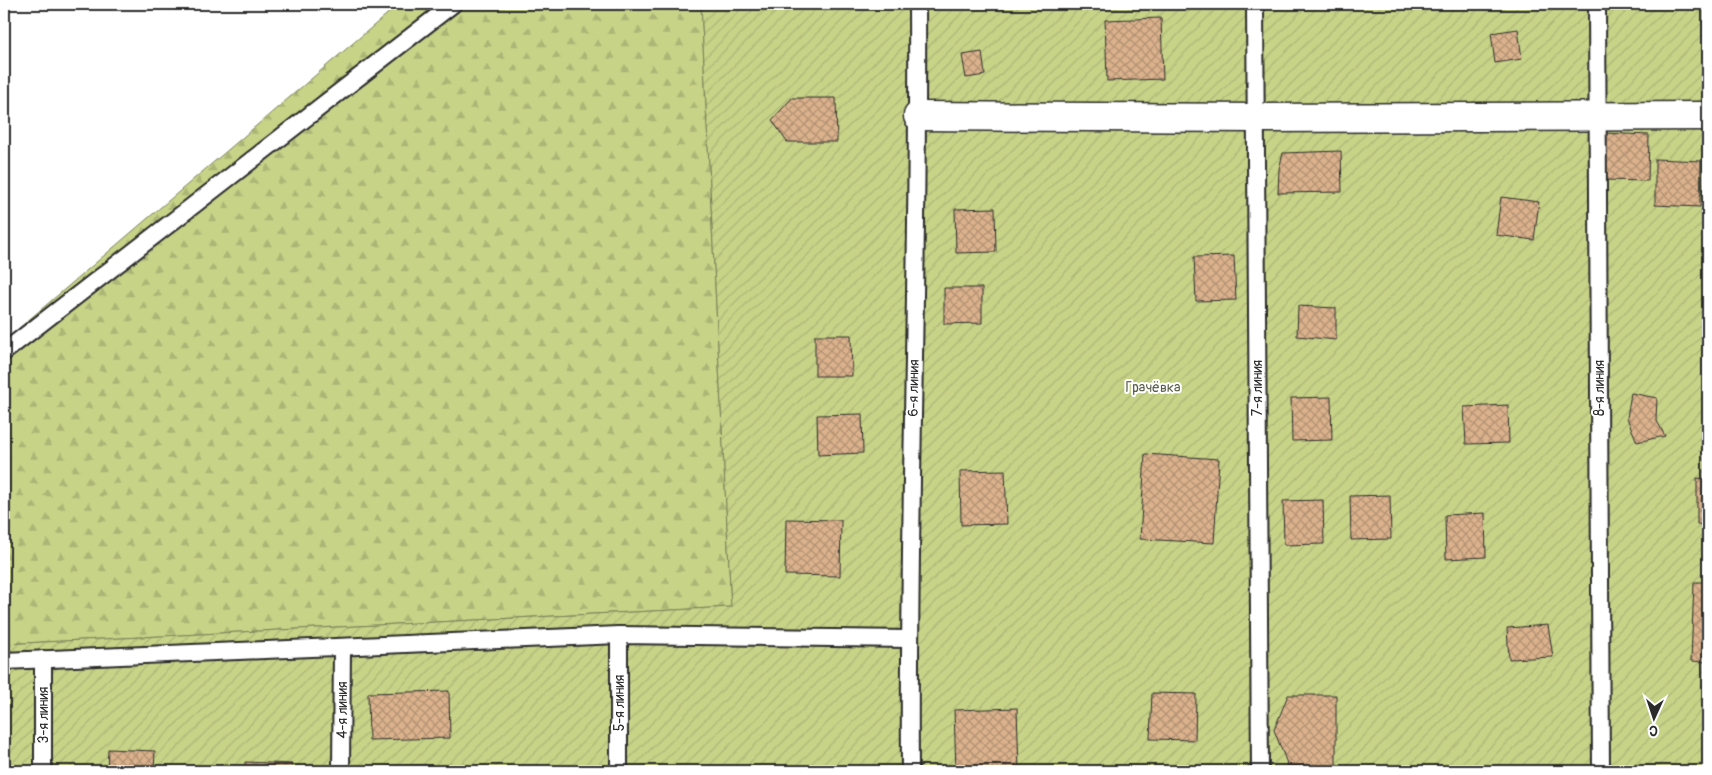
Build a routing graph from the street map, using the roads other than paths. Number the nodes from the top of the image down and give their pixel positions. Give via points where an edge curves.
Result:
1 (453, 4) edge
2 (918, 4) edge
3 (1255, 4) edge
4 (1597, 4) edge
5 (918, 116) junction
6 (1597, 116) junction
7 (1708, 116) edge
8 (1256, 118) junction
9 (4, 352) edge
10 (619, 635) junction
11 (909, 639) junction
12 (342, 648) junction
13 (43, 659) junction
14 (4, 661) edge
15 (43, 771) edge
16 (341, 771) edge
17 (618, 771) edge
18 (910, 771) edge
19 (1260, 771) edge
20 (1601, 771) edge

1 - 9 lane
2 - 5 lane, 6-я линия
3 - 8 lane, 7-я линия
4 - 6 lane, 8-я линия
5 - 8 street
5 - 11 lane, 6-я линия
6 - 7 street
6 - 8 street
6 - 20 lane, 8-я линия
8 - 19 lane, 7-я линия
10 - 11 lane
10 - 12 lane
10 - 17 lane, 5-я линия
11 - 18 lane, 6-я линия
12 - 13 lane
12 - 16 lane, 4-я линия
13 - 14 lane
13 - 15 lane, 3-я линия

